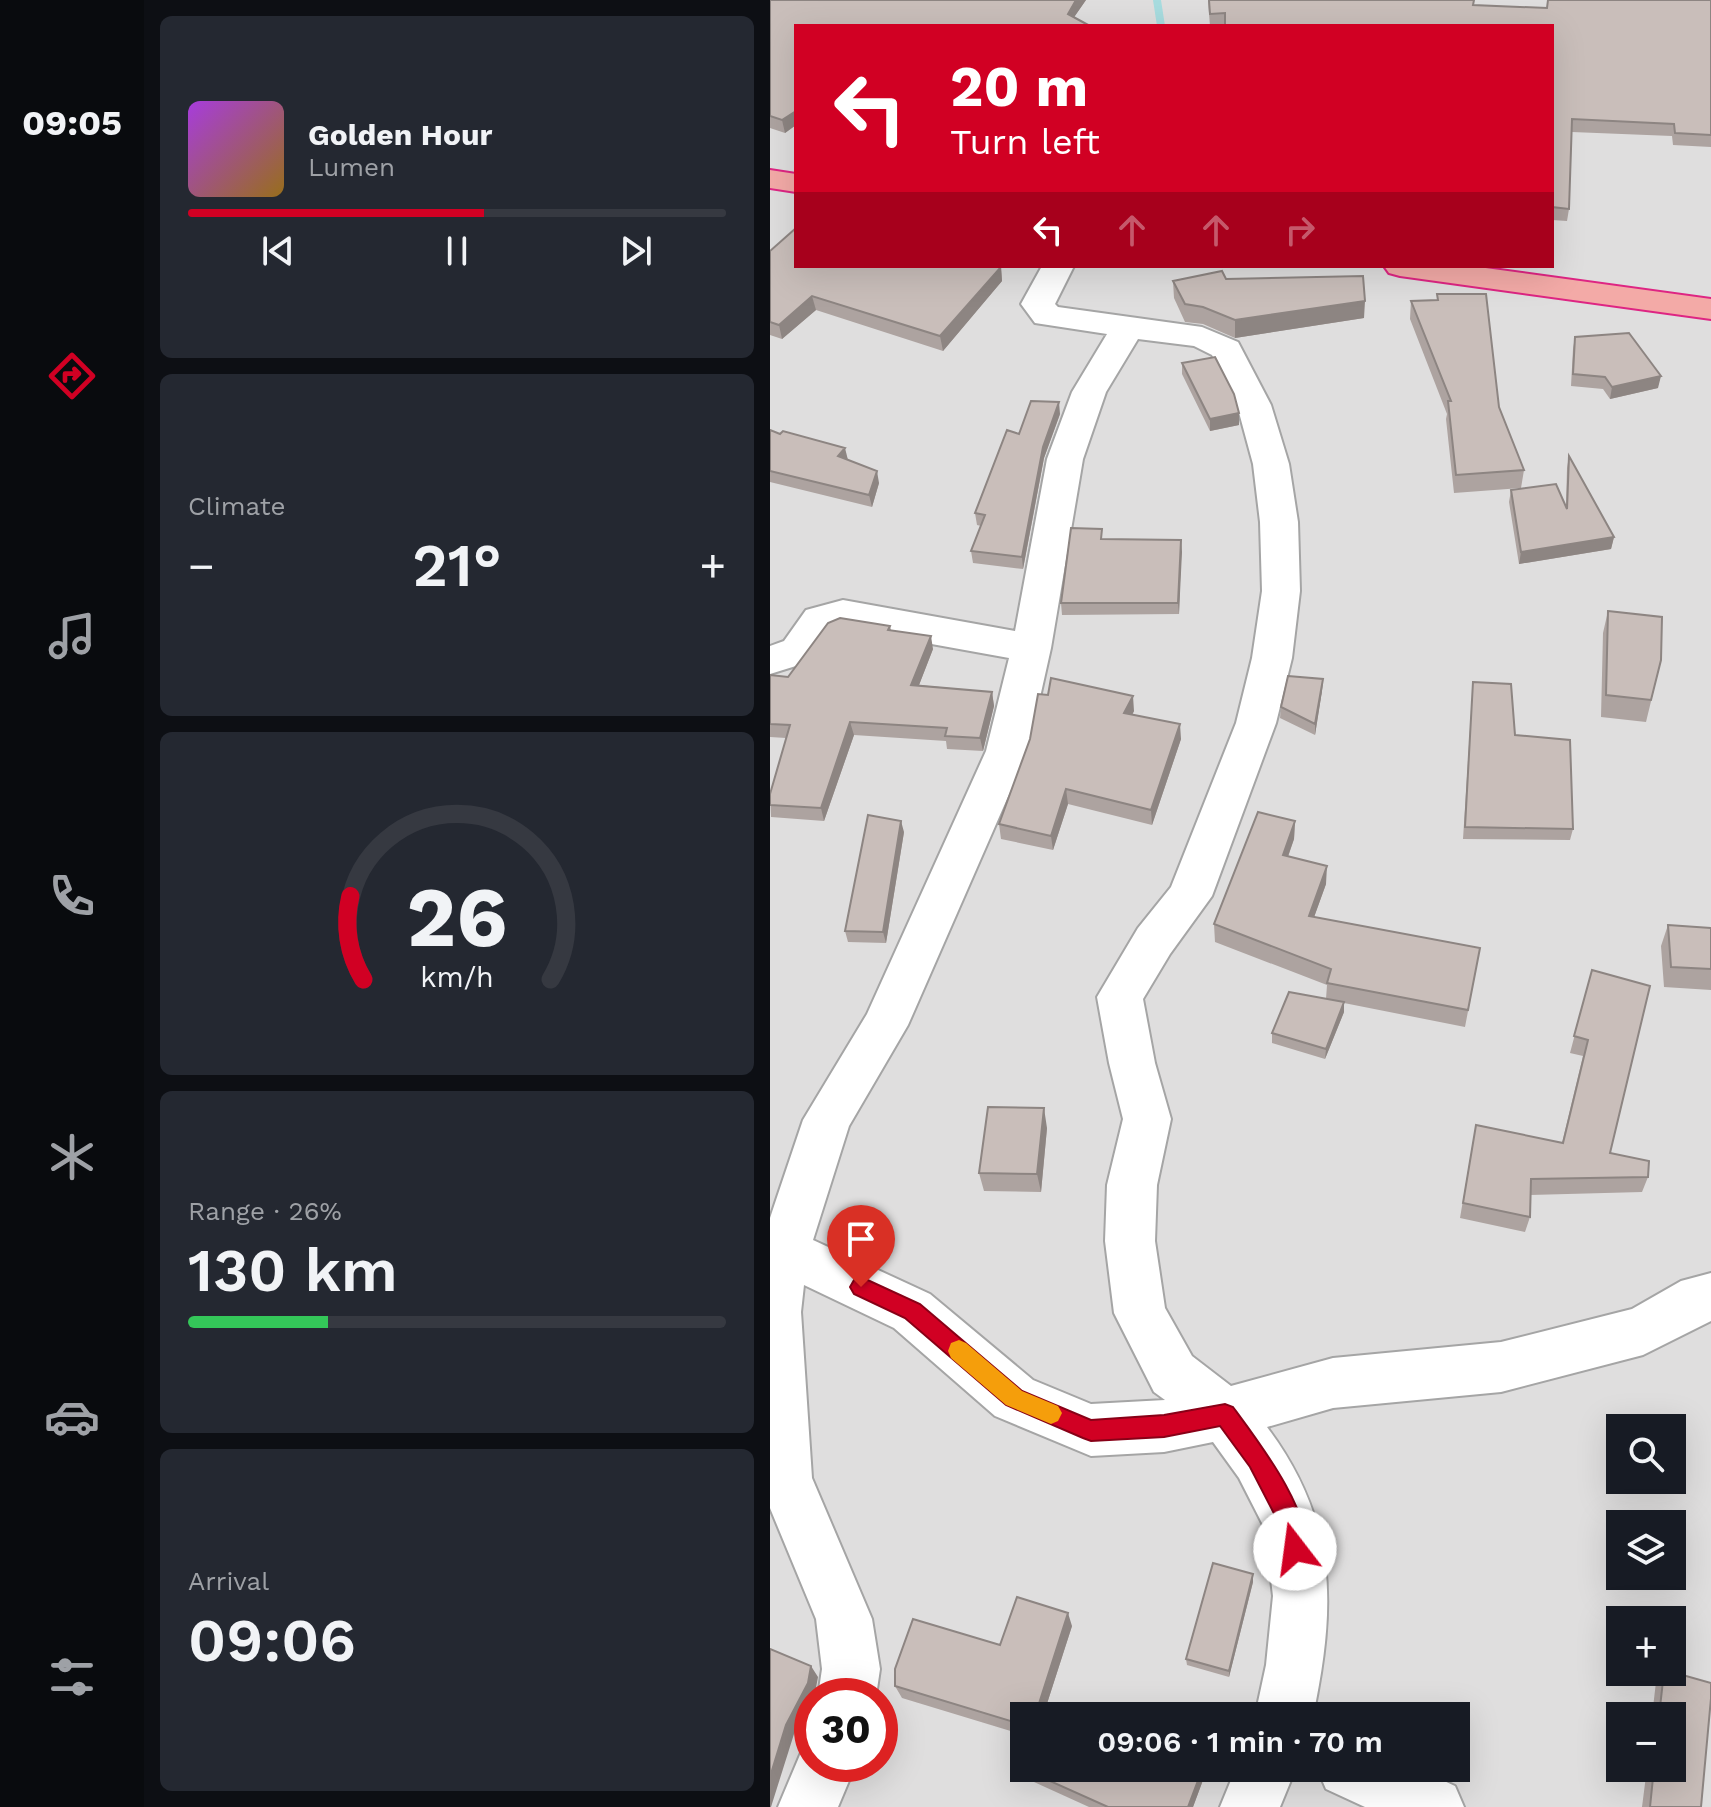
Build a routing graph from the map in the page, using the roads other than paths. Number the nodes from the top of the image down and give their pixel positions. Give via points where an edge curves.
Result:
1 (770, 179) edge
2 (794, 183) edge
3 (1057, 268) edge
4 (1414, 268) edge
5 (1711, 309) edge
6 (1128, 328) junction
7 (1031, 648) junction
8 (770, 660) edge
9 (784, 1251) junction
10 (1711, 1297) edge
11 (1225, 1414) junction
12 (850, 1678) edge
13 (1287, 1702) edge
14 (818, 1782) edge
15 (1260, 1782) edge
16 (1378, 1782) edge
17 (808, 1807) edge
18 (1250, 1807) edge
19 (1434, 1807) edge

1 - 2 highway
3 - 6 street via 1038,304 1040,310 1059,319
4 - 5 highway
6 - 7 street via 1089,392 1065,459
6 - 11 street via 1202,337 1226,349 1254,405 1271,464 1279,522 1281,591 1256,723 1190,896 1120,997 1147,1119 1132,1185 1130,1241 1140,1313 1173,1374
7 - 8 street via 828,614 798,651
7 - 9 street via 995,781 885,1025 827,1120
9 - 11 street via 912,1311 1014,1398 1091,1430 1164,1426
9 - 12 street via 775,1312 785,1478 844,1619
10 - 11 street via 1699,1298 1643,1331 1501,1367 1333,1383
11 - 13 street via 1258,1459 1292,1525 1301,1596
14 - 17 street
15 - 18 street
16 - 19 street

